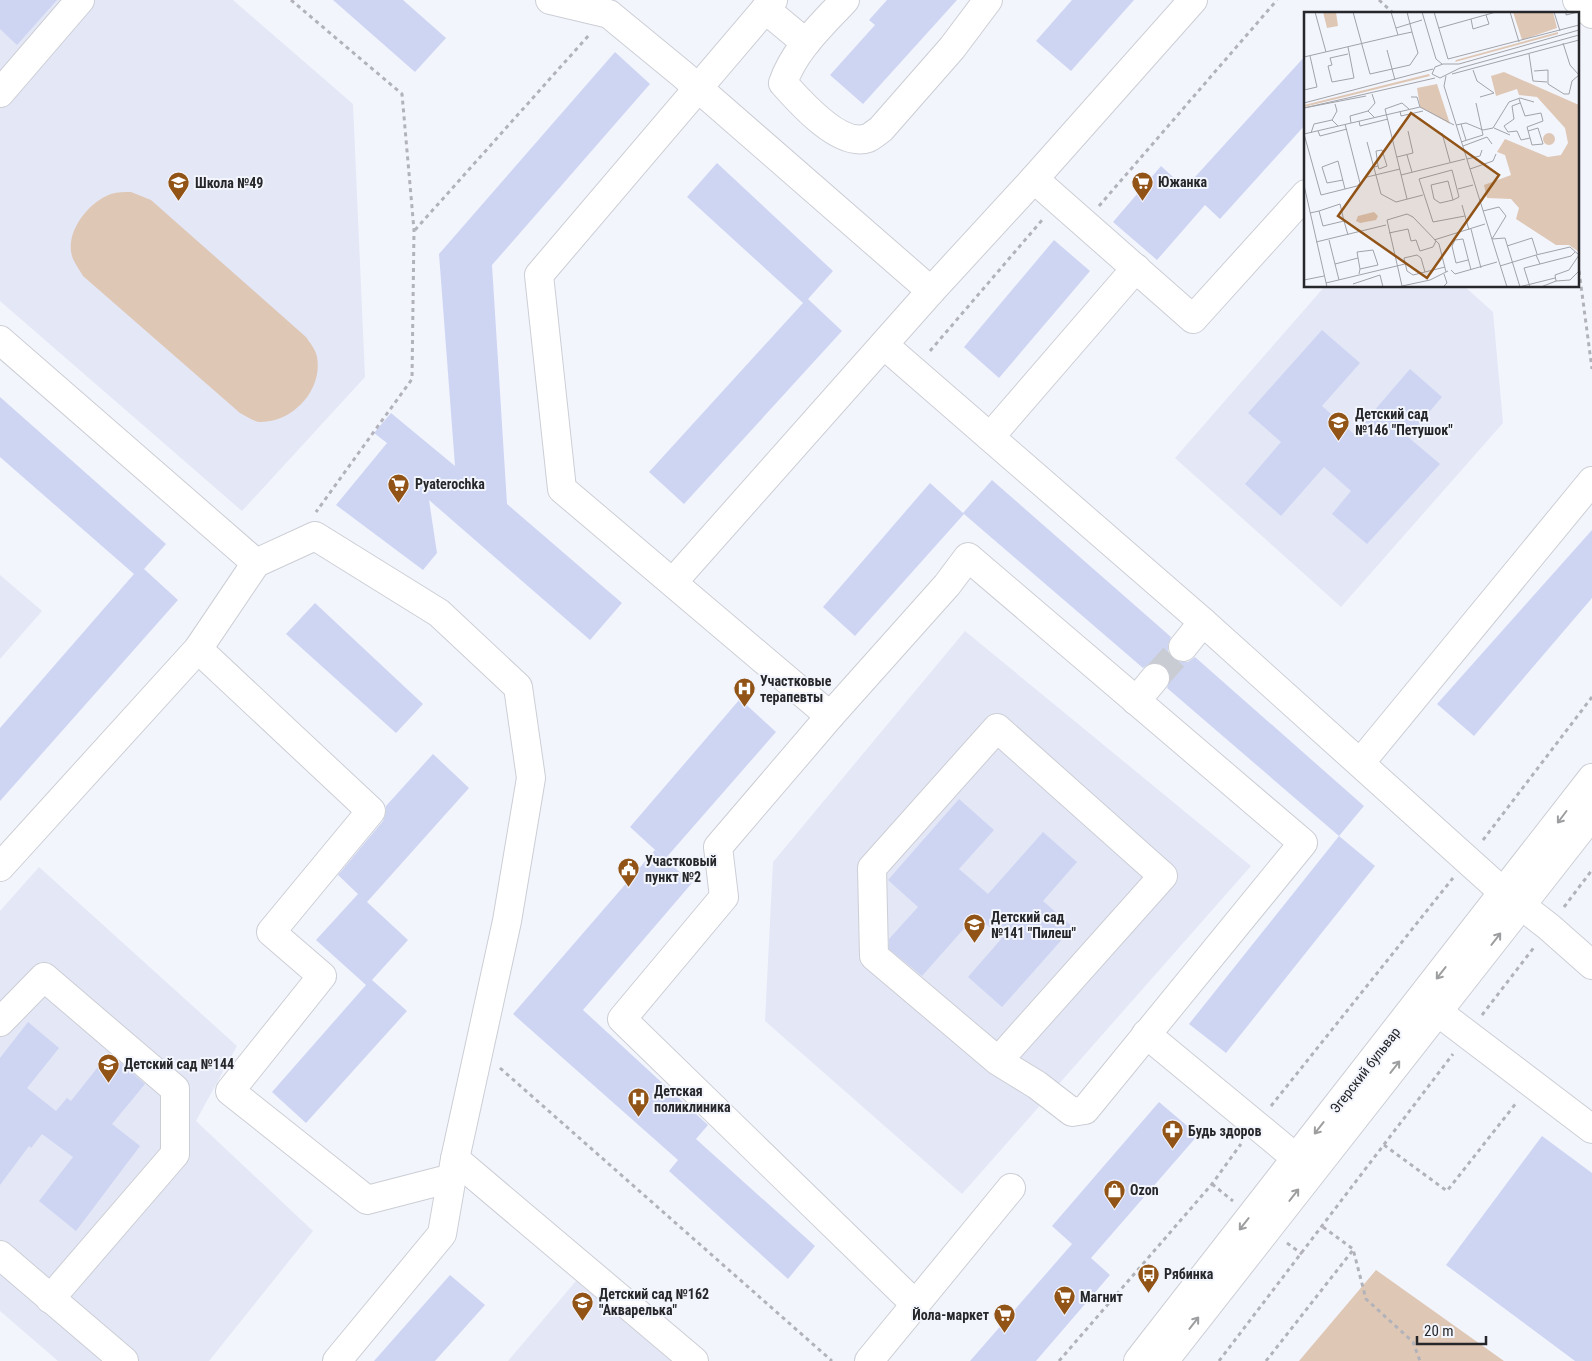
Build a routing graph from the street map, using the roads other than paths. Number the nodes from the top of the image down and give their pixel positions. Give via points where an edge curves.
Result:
1 (80, 0) edge
2 (550, 0) edge
3 (845, 0) edge
4 (988, 0) edge
5 (1193, 0) edge
6 (1577, 0) edge
7 (769, 4) edge
8 (1592, 14) edge
9 (806, 43) junction
10 (697, 89) junction
11 (0, 93) edge
12 (1034, 179) junction
13 (1304, 196) edge
14 (1136, 268) junction
15 (931, 290) junction
16 (0, 340) edge
17 (884, 345) junction
18 (990, 437) junction
19 (1592, 481) edge
20 (256, 563) junction
21 (673, 582) junction
22 (1203, 622) junction
23 (1183, 647) tunnel mouth
24 (198, 649) junction
25 (1155, 678) tunnel mouth
26 (1136, 701) junction
27 (830, 716) junction
28 (1361, 762) junction
29 (1592, 778) edge
30 (1592, 815) edge
31 (0, 867) edge
32 (1513, 900) junction
33 (1592, 965) edge
34 (1438, 1012) junction
35 (0, 1022) edge
36 (1146, 1034) junction
37 (998, 1062) junction
38 (1592, 1129) edge
39 (1304, 1164) junction
40 (454, 1168) junction
41 (1011, 1188) dead end
42 (0, 1255) edge
43 (50, 1299) junction
44 (915, 1304) junction
45 (124, 1361) edge
46 (337, 1361) edge
47 (694, 1361) edge
48 (870, 1361) edge
49 (1138, 1361) edge
50 (1164, 1361) edge

1 - 11 main road
2 - 10 main road via 609,14
3 - 9 main road
4 - 9 main road via 952,48 880,129 868,138 855,140 837,133 783,83 788,66
5 - 12 main road
6 - 8 main road
7 - 9 main road
7 - 10 main road
10 - 15 main road
10 - 21 main road via 540,274 562,489
12 - 14 main road
12 - 15 main road
13 - 14 main road via 1193,319
14 - 18 main road
15 - 17 main road
16 - 20 main road
17 - 18 main road
17 - 21 main road
18 - 22 main road
19 - 28 main road
20 - 24 main road
20 - 40 main road via 315,536 439,613 518,687 532,778 507,921
21 - 27 main road
22 - 23 main road
22 - 28 main road
24 - 31 main road
24 - 40 main road via 371,811 271,932 322,976 230,1091 367,1200
25 - 26 main road
26 - 27 main road via 968,557
26 - 36 main road via 1303,843
27 - 44 main road via 718,847 724,897 622,1019
28 - 32 main road via 1466,861
29 -> 32 main road, Эгерский бульвар
30 - 32 main road, Эгерский бульвар
32 - 33 main road
34 -> 32 main road, Эгерский бульвар
32 -> 39 main road, Эгерский бульвар
34 - 38 main road
39 -> 34 main road, Эгерский бульвар
35 - 43 main road via 44,977 176,1089 175,1154
36 - 37 main road via 1085,1110 1072,1112 1037,1085
36 - 39 main road
37 - 37 main road via 874,956 872,868 997,728 1163,876
39 -> 49 main road, Эгерский бульвар
50 -> 39 main road, Эгерский бульвар
40 - 46 main road via 442,1234
40 - 47 main road
41 - 44 main road
42 - 43 main road
43 - 45 main road
44 - 48 main road

